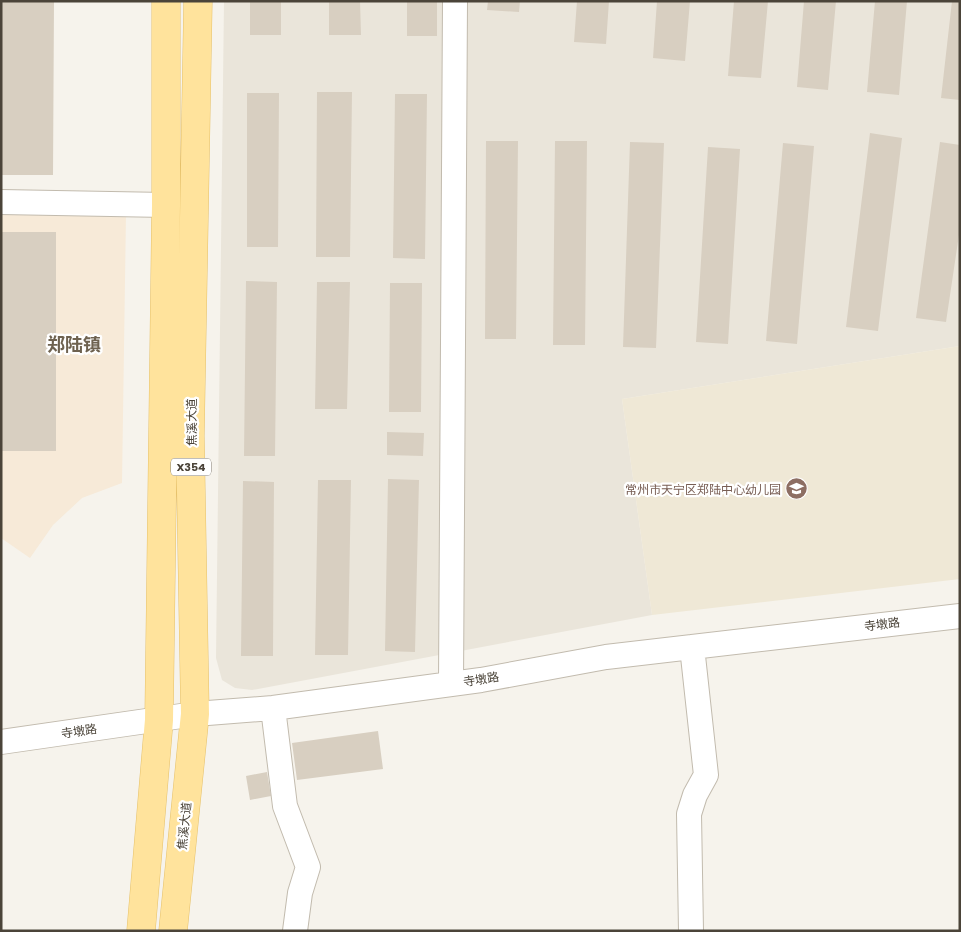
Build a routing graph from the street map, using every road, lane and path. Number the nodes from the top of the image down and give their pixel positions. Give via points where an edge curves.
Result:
1 (166, 1) edge
2 (198, 1) edge
3 (455, 1) edge
4 (1, 202) edge
5 (166, 205) junction
6 (960, 616) edge
7 (692, 646) junction
8 (451, 684) junction
9 (273, 708) junction
10 (195, 714) junction
11 (159, 720) junction
12 (1, 742) edge
13 (141, 931) edge
14 (174, 931) edge
15 (295, 931) edge
16 (691, 931) edge

1 - 5 main road, X354
2 - 10 main road, 焦溪大道 / X354 via 190,436
3 - 8 street
4 - 5 street
5 - 11 main road, X354
6 - 7 street, 寺墩路
7 - 8 street, 寺墩路 via 606,657
7 - 16 street via 706,775 689,814
8 - 9 street, 寺墩路
9 - 10 street, 寺墩路
9 - 15 street via 285,806 308,866 300,893
10 - 11 street, 寺墩路
10 - 14 main road, 焦溪大道 / X354
11 - 12 street, 寺墩路
11 - 13 main road, X354

